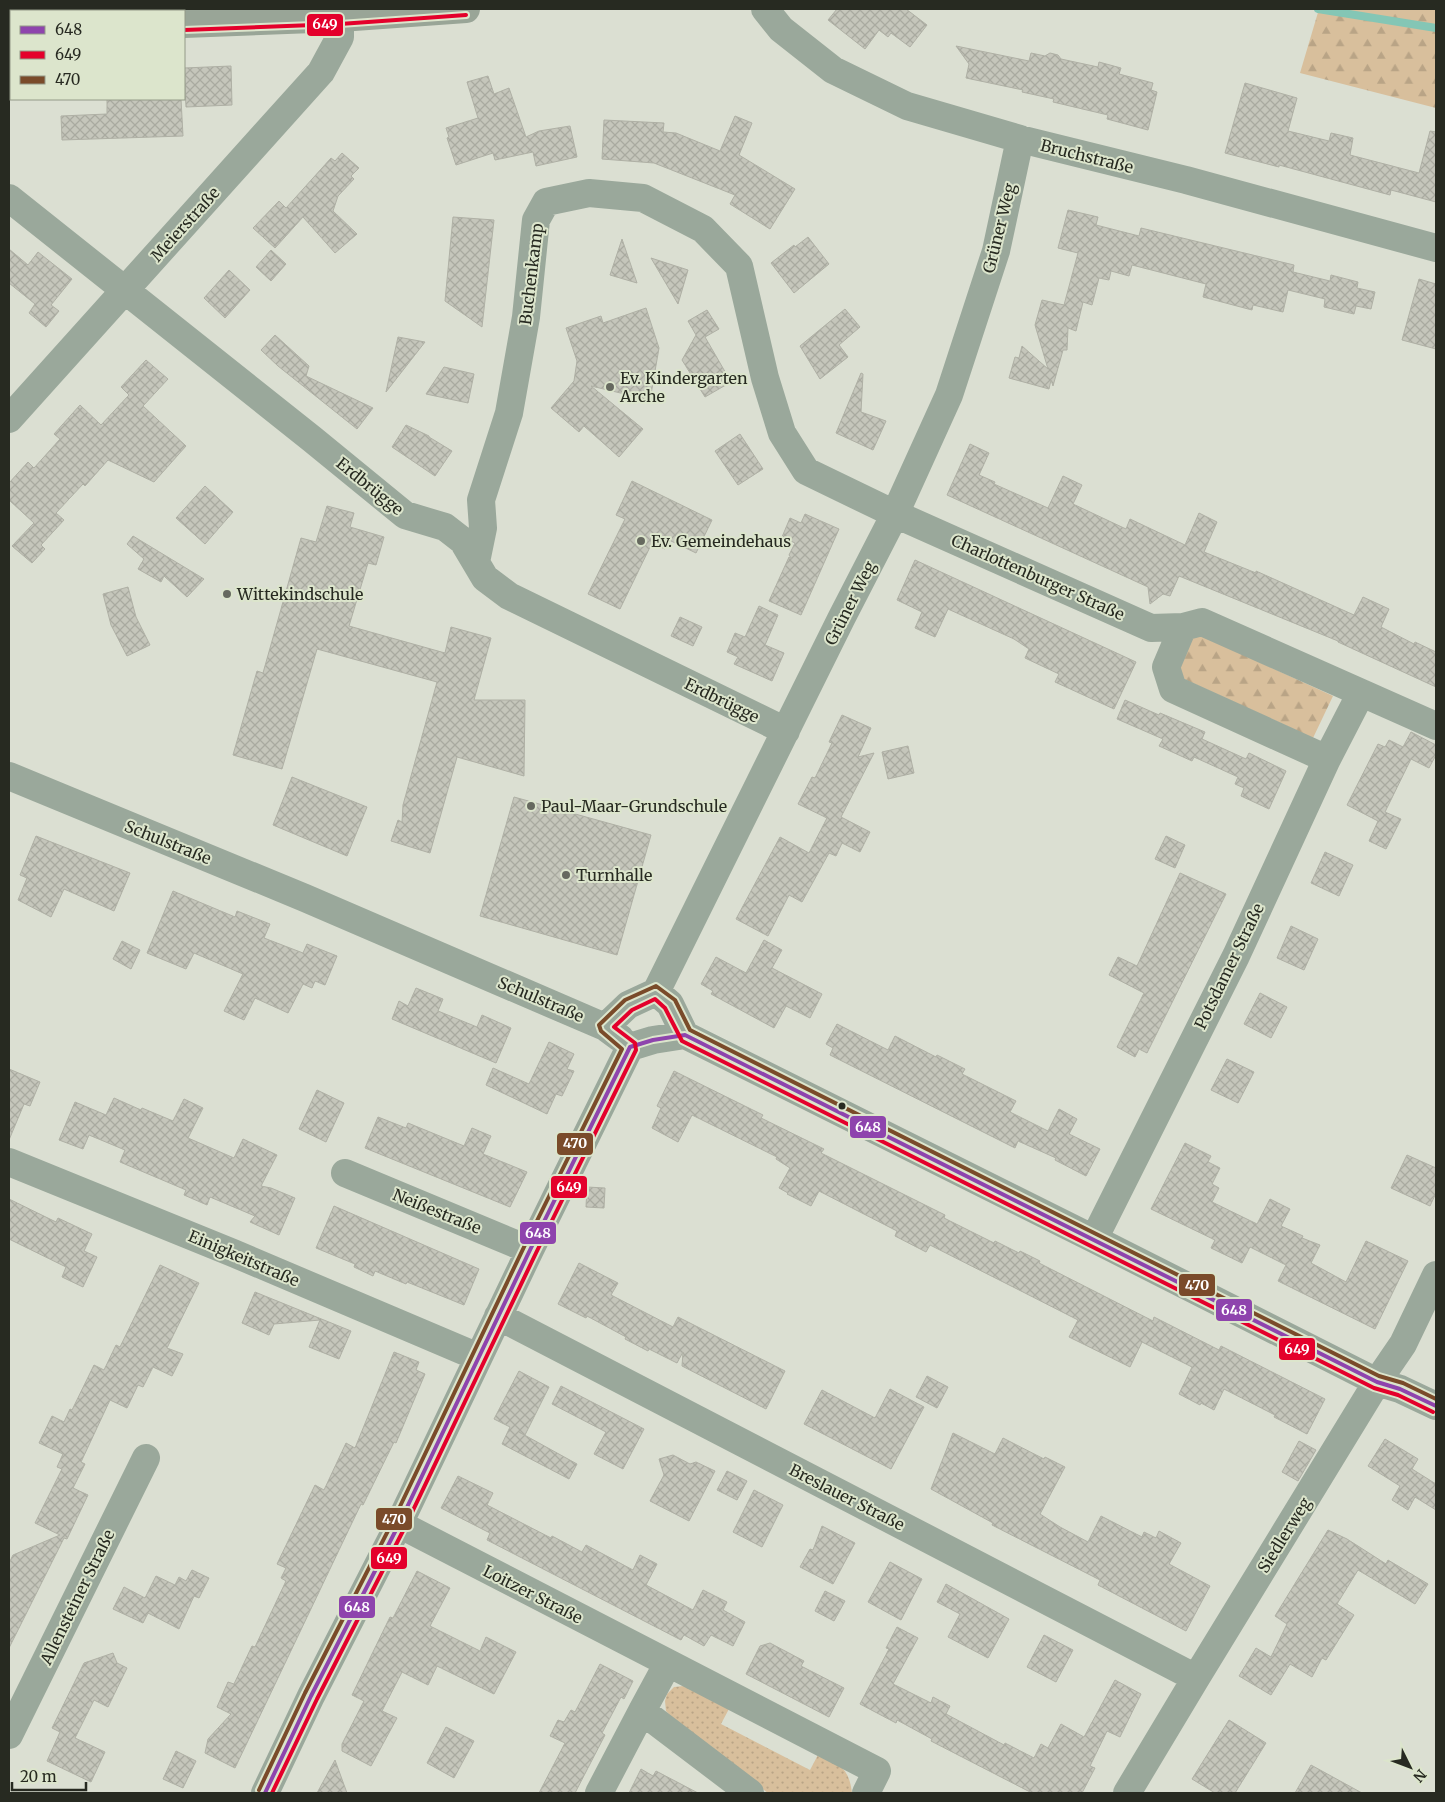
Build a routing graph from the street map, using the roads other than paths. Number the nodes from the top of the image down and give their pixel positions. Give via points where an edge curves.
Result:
1 (466, 9) edge
2 (765, 9) edge
3 (340, 18) junction
4 (185, 24) edge
5 (1020, 139) junction
6 (9, 198) edge
7 (1436, 248) edge
8 (125, 291) junction
9 (9, 419) edge
10 (481, 500) junction
11 (895, 514) junction
12 (445, 527) junction
13 (476, 562) junction
14 (1183, 627) junction
15 (1361, 692) junction
16 (1436, 726) edge
17 (786, 731) junction
18 (1327, 759) junction
19 (9, 776) edge
20 (656, 992) junction
21 (605, 1027) junction
22 (685, 1035) junction
23 (630, 1047) junction
24 (9, 1162) edge
25 (345, 1173) dead end
26 (1094, 1239) junction
27 (530, 1250) junction
28 (1436, 1275) edge
29 (498, 1316) junction
30 (478, 1357) junction
31 (1377, 1382) junction
32 (1436, 1406) edge
33 (146, 1458) dead end
34 (399, 1524) junction
35 (668, 1663) junction
36 (1196, 1678) junction
37 (642, 1712) junction
38 (9, 1735) edge
39 (265, 1793) edge
40 (599, 1793) edge
41 (750, 1793) edge
42 (866, 1793) edge
43 (1128, 1793) edge

1 - 3 main road
2 - 5 street, Bruchstraße via 781,28 833,70 906,106
3 - 4 main road
3 - 8 street, Meierstraße via 340,37 321,72
5 - 7 street, Bruchstraße
5 - 11 street, Grüner Weg via 996,251 948,395
6 - 8 street, Erdbrügge
8 - 9 street, Meierstraße
8 - 12 street, Erdbrügge via 405,515
10 - 11 street, Buchenkamp via 508,412 526,317 536,220 546,202 589,192 643,198 702,229 739,266 765,378 782,433 806,471
10 - 12 street via 458,511
10 - 13 street via 483,528
11 - 14 street, Charlottenburger Straße via 1151,628
11 - 17 street, Grüner Weg
12 - 13 street, Erdbrügge via 463,541
13 - 17 street, Erdbrügge via 485,578 509,596
14 - 15 street, Charlottenburger Straße via 1202,622
14 - 18 street via 1166,668 1173,689
15 - 16 street, Charlottenburger Straße
15 - 18 street, Potsdamer Straße
17 - 20 street, Grüner Weg
18 - 26 street, Potsdamer Straße via 1236,956
19 - 21 street, Schulstraße
20 - 21 street via 628,1005
20 - 22 street via 670,1004
21 - 23 street, Schulstraße
22 - 23 street
22 - 26 street
23 - 27 street
24 - 30 street, Einigkeitstraße
25 - 27 street, Neißestraße
26 - 31 street
27 - 29 street
28 - 31 street, Siedlerweg via 1403,1344
29 - 30 street
29 - 36 street, Breslauer Straße
30 - 34 street
31 - 32 street
31 - 36 street, Siedlerweg
33 - 38 street, Allensteiner Straße
34 - 35 street, Loitzer Straße
34 - 39 street
35 - 37 street
35 - 42 street, Loitzer Straße via 877,1771
36 - 43 street, Siedlerweg
37 - 40 street
37 - 41 street

